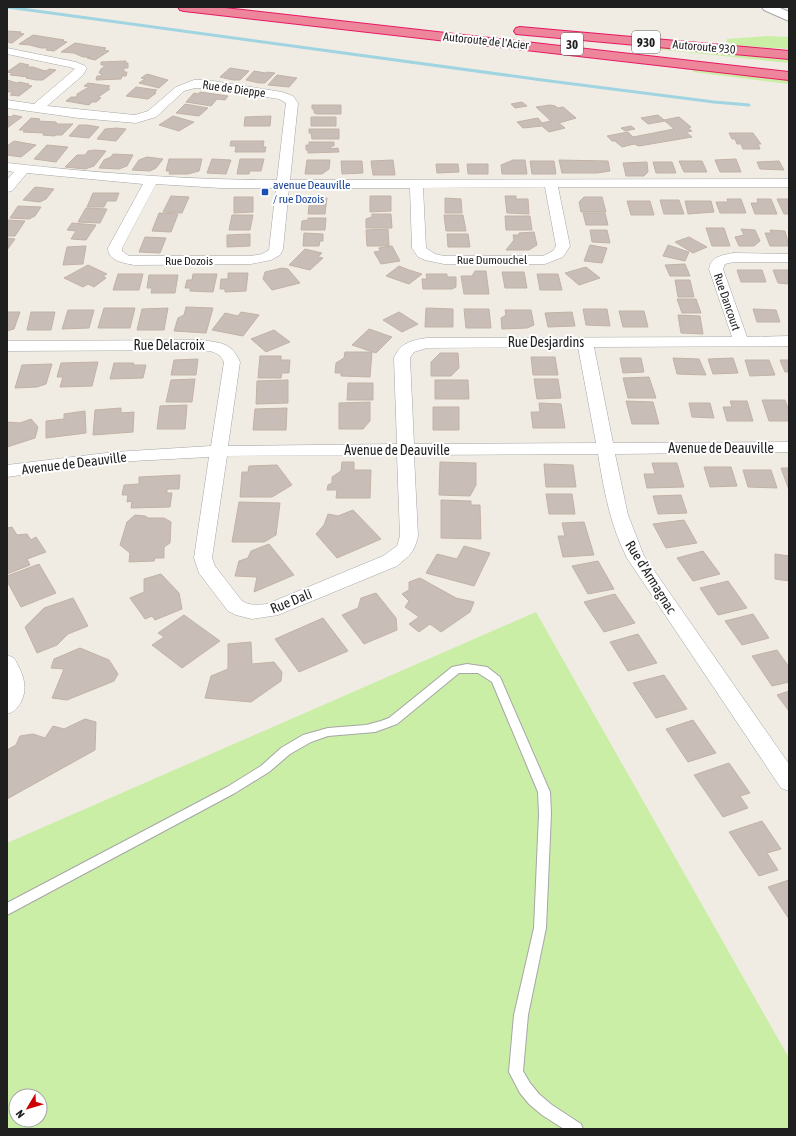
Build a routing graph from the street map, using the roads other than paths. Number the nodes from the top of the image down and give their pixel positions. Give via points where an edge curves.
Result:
1 (184, 7) edge
2 (247, 7) edge
3 (768, 7) edge
4 (789, 18) edge
5 (356, 19) junction
6 (472, 27) dead end
7 (510, 30) dead end
8 (419, 34) junction
9 (7, 51) edge
10 (789, 55) edge
11 (789, 68) edge
12 (789, 76) edge
13 (789, 88) edge
14 (7, 104) edge
15 (37, 108) junction
16 (7, 167) edge
17 (24, 169) junction
18 (151, 181) junction
19 (789, 183) edge
20 (416, 184) junction
21 (551, 184) junction
22 (284, 185) junction
23 (7, 188) edge
24 (789, 258) edge
25 (789, 340) edge
26 (741, 341) junction
27 (585, 342) junction
28 (7, 346) edge
29 (789, 447) edge
30 (605, 448) junction
31 (406, 450) junction
32 (219, 451) junction
33 (7, 471) edge
34 (7, 663) edge
35 (7, 706) edge
36 (789, 782) edge
37 (7, 910) edge
38 (576, 1129) edge

1 - 8 highway, Autoroute de l'Acier / 30
2 - 5 highway, Autoroute de l'Acier / 30
3 - 4 street
5 - 6 highway
5 - 11 highway, Autoroute de l'Acier / 30
7 - 10 highway, Autoroute 930 / 930
8 - 12 highway, Autoroute de l'Acier / 30
8 - 13 highway, 930 via 566,59
9 - 15 street via 81,68 79,73
14 - 15 street, Rue de Dieppe
15 - 22 street, Rue de Dieppe via 122,119 141,118 152,114 180,89 198,84 282,96 292,103
16 - 17 street
17 - 18 street
17 - 23 street
18 - 22 street
18 - 22 street, Rue Dozois via 115,248 115,252 124,259 251,260 266,257 276,249
19 - 21 street
20 - 21 street
20 - 21 street, Rue Dumouchel via 419,248 424,255 444,260 553,258 563,246
20 - 22 street
24 - 26 street, Rue Dancourt via 732,258 717,264 716,269
25 - 26 street, Rue Desjardins
26 - 27 street, Rue Desjardins
27 - 30 street, Rue d'Armagnac
27 - 31 street, Rue Desjardins via 427,343 412,346 403,353 402,358
28 - 32 street, Rue Delacroix via 201,345 223,349 232,362
29 - 30 street, Avenue de Deauville
30 - 31 street, Avenue de Deauville
30 - 36 street, Rue d'Armagnac via 620,524 636,558
31 - 32 street, Avenue de Deauville
31 - 32 street, Rue Dali via 409,536 402,554 263,612 239,610 234,606 204,563
32 - 33 street, Avenue de Deauville via 114,457
34 - 35 street via 15,684 14,697
37 - 38 lane via 231,790 304,740 319,734 373,729 386,725 456,670 468,667 481,669 496,680 544,792 540,928 521,1015 516,1072 534,1099

